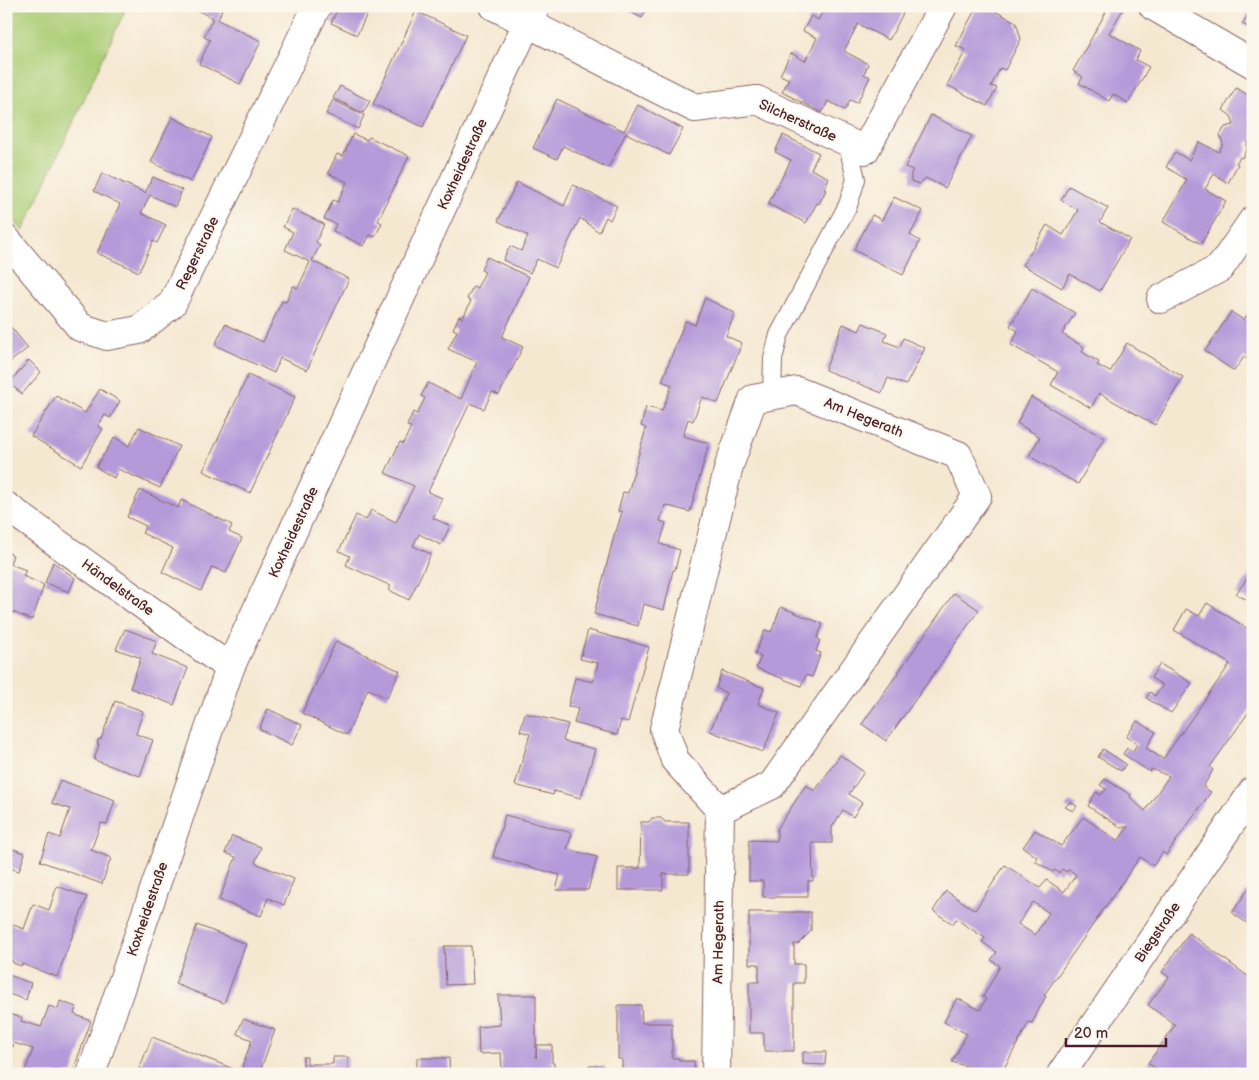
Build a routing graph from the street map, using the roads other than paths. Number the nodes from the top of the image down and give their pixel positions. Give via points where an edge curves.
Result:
1 (317, 6) edge
2 (494, 6) edge
3 (944, 6) edge
4 (1153, 6) edge
5 (532, 14) edge
6 (1253, 64) edge
7 (847, 142) junction
8 (1253, 220) edge
9 (6, 239) edge
10 (1161, 299) dead end
11 (772, 396) junction
12 (6, 506) edge
13 (230, 668) junction
14 (1253, 791) edge
15 (720, 810) junction
16 (91, 1074) edge
17 (716, 1074) edge
18 (1061, 1074) edge

1 - 9 street, Regerstraße via 172,304 139,330 107,336 80,328
2 - 5 street, Silcherstraße
3 - 7 street, Silcherstraße via 865,150
4 - 6 street
5 - 7 street, Silcherstraße via 696,108 757,100
5 - 13 street, Koxheidestraße
7 - 11 lane via 856,179 848,205 779,334 772,359
8 - 10 street via 1220,268
11 - 15 street, Am Hegerath via 753,399 729,466 664,728 675,760
11 - 15 street, Am Hegerath via 797,391 958,455 977,496 772,785
12 - 13 street, Händelstraße
13 - 16 street, Koxheidestraße
14 - 18 street, Biegstraße
15 - 17 street, Am Hegerath

